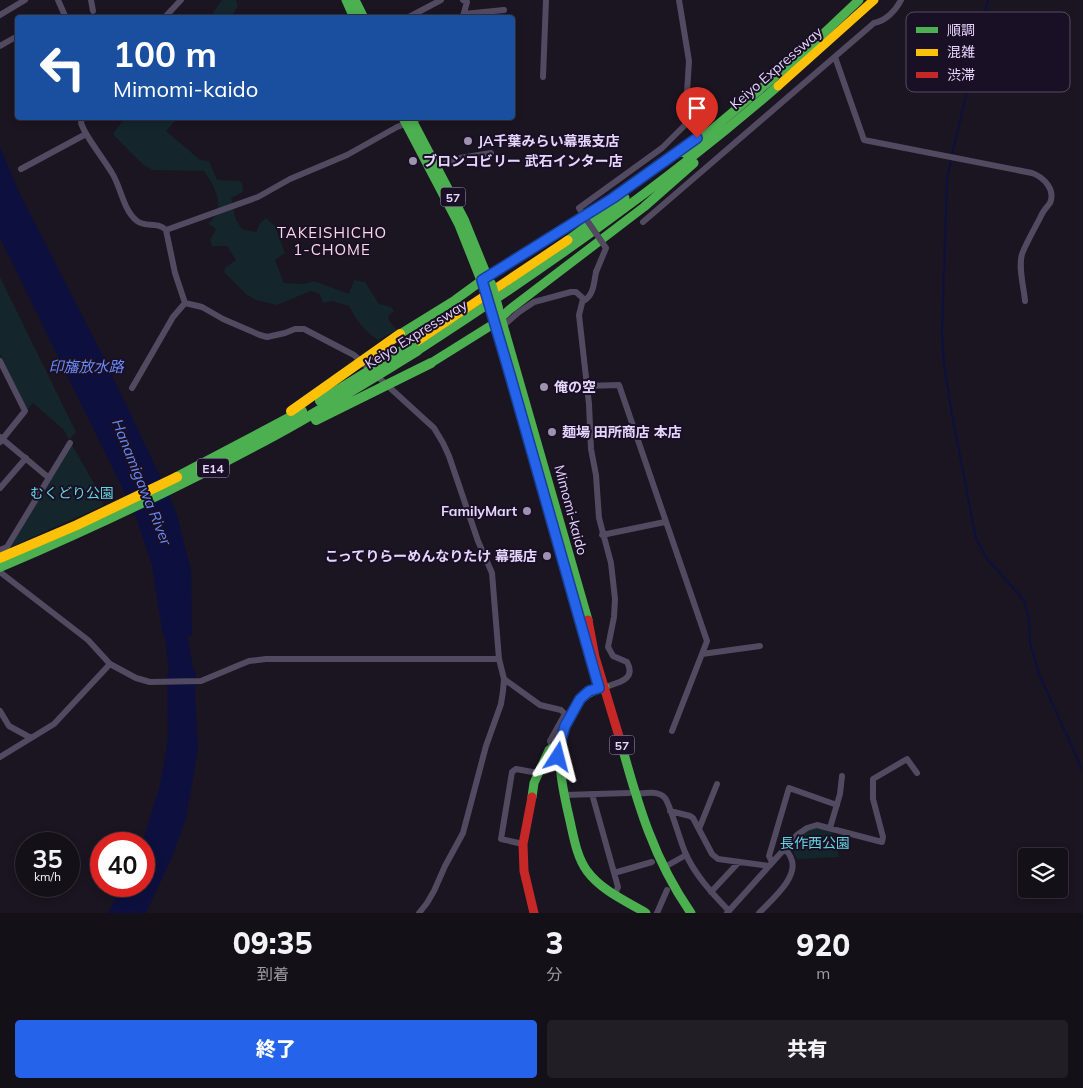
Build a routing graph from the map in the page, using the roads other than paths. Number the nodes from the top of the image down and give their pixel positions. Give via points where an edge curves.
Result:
1 (25, 0) edge
2 (58, 0) edge
3 (181, 0) edge
4 (346, 0) edge
5 (355, 0) edge
6 (441, 0) edge
7 (546, 0) edge
8 (679, 0) edge
9 (859, 0) edge
10 (874, 0) edge
11 (901, 0) edge
12 (466, 1) edge
13 (504, 10) dead end
14 (0, 15) edge
15 (65, 15) edge
16 (167, 15) edge
17 (353, 15) edge
18 (362, 15) edge
19 (413, 15) edge
20 (463, 15) edge
21 (470, 15) edge
22 (14, 38) dead end
23 (0, 46) edge
24 (835, 57) junction
25 (543, 77) dead end
26 (736, 110) junction
27 (750, 110) junction
28 (82, 120) edge
29 (409, 120) edge
30 (411, 120) edge
31 (412, 120) edge
32 (86, 134) junction
33 (491, 153) dead end
34 (437, 166) junction
35 (21, 169) dead end
36 (643, 222) dead end
37 (166, 230) junction
38 (486, 282) junction
39 (582, 299) junction
40 (1026, 301) dead end
41 (185, 303) junction
42 (498, 317) junction
43 (415, 347) junction
44 (0, 361) edge
45 (587, 386) junction
46 (132, 388) dead end
47 (1, 439) edge
48 (70, 443) dead end
49 (26, 458) junction
50 (199, 471) junction
51 (49, 478) junction
52 (0, 488) edge
53 (665, 522) junction
54 (602, 535) junction
55 (0, 550) edge
56 (0, 558) edge
57 (0, 567) edge
58 (0, 572) edge
59 (760, 646) dead end
60 (702, 654) junction
61 (499, 659) junction
62 (110, 664) junction
63 (504, 679) junction
64 (602, 687) junction
65 (0, 711) edge
66 (672, 731) dead end
67 (31, 738) junction
68 (556, 745) junction
69 (0, 757) edge
70 (538, 773) junction
71 (917, 773) dead end
72 (842, 776) dead end
73 (717, 784) dead end
74 (592, 794) junction
75 (632, 794) junction
76 (564, 795) junction
77 (837, 805) junction
78 (670, 811) junction
79 (830, 828) junction
80 (700, 830) junction
81 (523, 844) junction
82 (785, 848) junction
83 (686, 855) junction
84 (652, 862) junction
85 (739, 862) junction
86 (771, 864) junction
87 (663, 868) junction
88 (614, 873) junction
89 (667, 890) junction
90 (712, 892) junction
91 (615, 894) junction
92 (728, 912) edge
93 (419, 913) edge
94 (534, 913) edge
95 (646, 913) edge
96 (656, 913) edge
97 (683, 913) edge
98 (691, 913) edge
99 (759, 913) edge

1 - 14 street
2 - 15 street
3 - 16 street
4 - 17 main road
5 - 18 main road
6 - 19 street
7 - 25 street
8 - 39 street, bridge via 689,62 685,125 671,140 580,208 606,248 590,296
9 - 26 main road, Keiyo Expressway / E14
10 - 27 main road, Keiyo Expressway / E14
11 - 24 street via 886,18 874,23
12 - 20 street
13 - 21 street
22 - 23 street
24 - 36 street
24 - 40 street via 864,140 1032,173 1046,181 1050,202 1022,256
26 - 38 main road via 613,198
26 - 43 main road, Keiyo Expressway / E14 via 558,247
27 - 42 main road via 644,207
27 - 43 main road, Keiyo Expressway / E14 via 553,261
28 - 32 street
29 - 37 street via 347,156 290,179 258,197
30 - 38 main road, Mimomi-kaido / 57
31 - 34 main road, Mimomi-kaido / 57
32 - 35 street
32 - 37 street via 111,172 135,220 162,226
33 - 34 street
34 - 38 main road, Mimomi-kaido / 57 via 466,221
37 - 41 street
38 - 42 main road, Mimomi-kaido / 57, bridge
38 - 50 main road, bridge via 400,334 302,404
39 - 42 street via 576,292 571,292 540,299 519,312
39 - 45 street via 579,315
41 - 46 street via 173,317
41 - 61 street via 202,307 260,335 295,329 313,333 354,354 434,428 444,443 492,573
42 - 50 main road, bridge via 431,363 344,407
42 - 64 main road, Mimomi-kaido / 57
43 - 50 main road, Keiyo Expressway / E14, bridge
44 - 47 street via 25,411
45 - 53 street via 619,385
45 - 54 street
47 - 49 street
48 - 51 street
49 - 51 street
49 - 52 street
50 - 56 main road, Keiyo Expressway / E14, bridge
50 - 57 main road, Keiyo Expressway / E14, bridge via 92,527
51 - 55 street via 8,547
53 - 54 street
53 - 60 street via 707,641
54 - 64 street via 611,563 615,599 608,647 614,656 627,662 630,670 625,681
58 - 62 street via 88,640
59 - 60 street
60 - 66 street
61 - 62 street via 266,659 249,661 201,681 164,682 136,678
61 - 63 street
62 - 67 street via 54,724
63 - 68 street via 540,705 565,714 550,741
63 - 93 street via 501,704 486,746 463,833 434,891
64 - 68 main road via 582,696
64 - 75 main road, Mimomi-kaido / 57
65 - 67 street via 9,726
67 - 69 street
68 - 70 main road via 549,750
68 - 76 main road
70 - 81 main road
70 - 81 street via 516,769 512,772 501,839
71 - 79 street via 907,759 873,778 873,799 882,842
72 - 77 street
73 - 80 street
74 - 75 street
74 - 76 street
74 - 88 street
75 - 78 street via 657,793 664,796
75 - 84 main road, Mimomi-kaido / 57
75 - 87 main road, Mimomi-kaido / 57
76 - 91 main road via 581,861 592,878
77 - 79 street
77 - 86 street via 789,788 769,856
78 - 80 street via 690,816
78 - 83 street
79 - 82 street via 806,828
80 - 85 street via 714,857
81 - 94 main road via 524,871
82 - 86 street
82 - 99 street via 792,860 792,872 786,884
83 - 87 street
83 - 90 street
84 - 88 street
84 - 89 main road, Mimomi-kaido / 57
85 - 86 street
85 - 90 street
86 - 92 street
87 - 98 main road, Mimomi-kaido / 57
88 - 91 street via 618,887
89 - 96 street
89 - 97 main road, Mimomi-kaido / 57
90 - 92 street
91 - 95 main road

